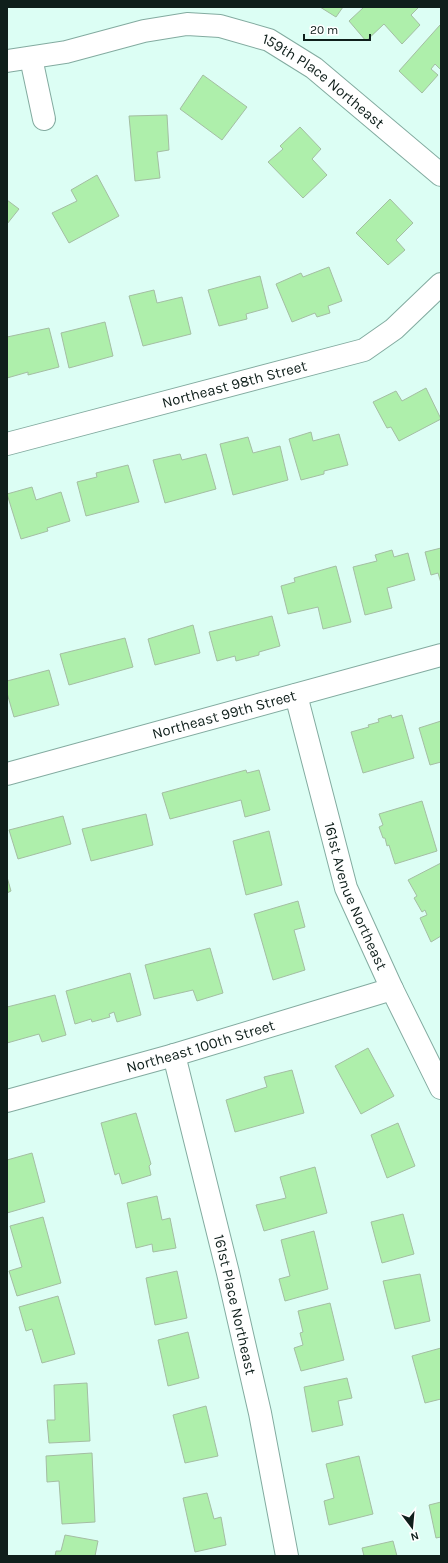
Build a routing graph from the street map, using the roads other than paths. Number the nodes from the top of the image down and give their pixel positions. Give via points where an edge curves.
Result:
1 (31, 58) junction
2 (7, 61) edge
3 (44, 119) dead end
4 (441, 175) edge
5 (441, 284) edge
6 (7, 444) edge
7 (441, 655) edge
8 (296, 695) junction
9 (7, 774) edge
10 (392, 989) junction
11 (174, 1055) junction
12 (441, 1088) edge
13 (7, 1101) edge
14 (287, 1556) edge

1 - 2 street, 159th Place Northeast
1 - 3 street
1 - 4 street, 159th Place Northeast via 66,52 144,31 187,24 220,26 269,40 314,68
5 - 6 street, Northeast 98th Street via 394,330 364,350
7 - 8 street, Northeast 99th Street
8 - 9 street, Northeast 99th Street
8 - 10 street, 161st Avenue Northeast via 346,888
10 - 11 street, Northeast 100th Street
10 - 12 street, 161st Avenue Northeast
11 - 13 street, Northeast 100th Street
11 - 14 street, 161st Place Northeast via 258,1406

